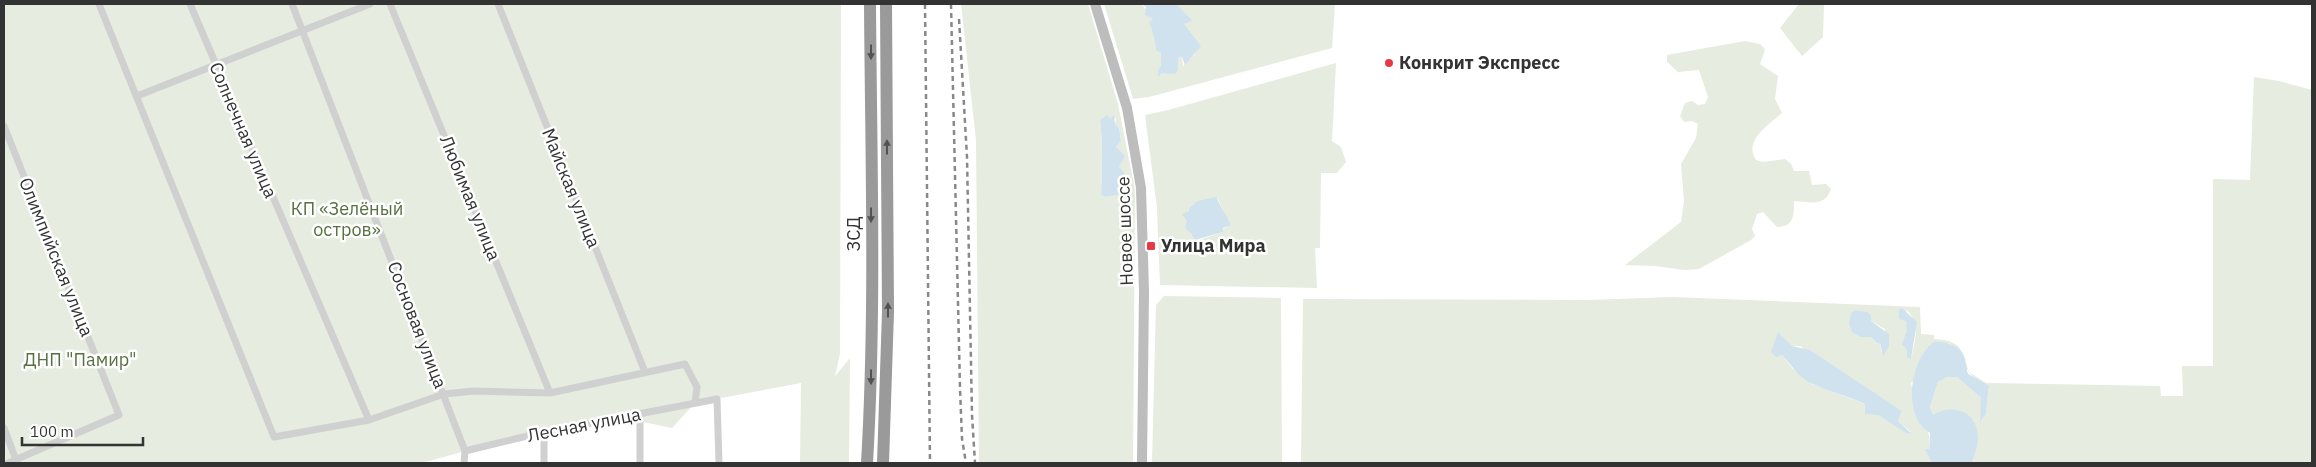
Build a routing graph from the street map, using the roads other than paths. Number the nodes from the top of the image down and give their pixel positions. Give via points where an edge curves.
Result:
1 (100, 4) edge
2 (190, 4) edge
3 (292, 4) edge
4 (370, 4) edge
5 (390, 4) edge
6 (498, 4) edge
7 (870, 4) edge
8 (886, 4) edge
9 (1096, 4) edge
10 (302, 31) junction
11 (214, 65) junction
12 (136, 96) junction
13 (4, 126) edge
14 (645, 372) junction
15 (550, 392) junction
16 (444, 394) junction
17 (695, 403) junction
18 (640, 414) junction
19 (369, 420) junction
20 (4, 428) edge
21 (544, 432) junction
22 (465, 450) junction
23 (16, 460) junction
24 (8, 463) edge
25 (464, 463) edge
26 (544, 463) edge
27 (640, 463) edge
28 (719, 463) edge
29 (867, 463) edge
30 (884, 463) edge
31 (1142, 463) edge

1 - 12 street
2 - 11 street, Солнечная улица
3 - 10 street, Сосновая улица
4 - 10 street
5 - 15 street, Любимая улица
6 - 14 street, Майская улица
7 -> 29 highway, ЗСД via 871,371
30 -> 8 highway, ЗСД via 888,312
9 - 31 main road, Новое шоссе via 1127,108 1141,188 1144,292
10 - 11 street
10 - 16 street, Сосновая улица
11 - 12 street
11 - 19 street, Солнечная улица
12 - 19 street via 274,437
13 - 23 street, Олимпийская улица via 119,415
14 - 15 street
14 - 17 street via 685,364 697,387
15 - 16 street
16 - 19 street
16 - 22 street, Сосновая улица
17 - 18 street, Лесная улица
17 - 28 street, Лесная улица via 717,399
18 - 21 street, Лесная улица
18 - 27 street
20 - 23 street
21 - 22 street, Лесная улица
21 - 26 street
22 - 25 street
23 - 24 street

